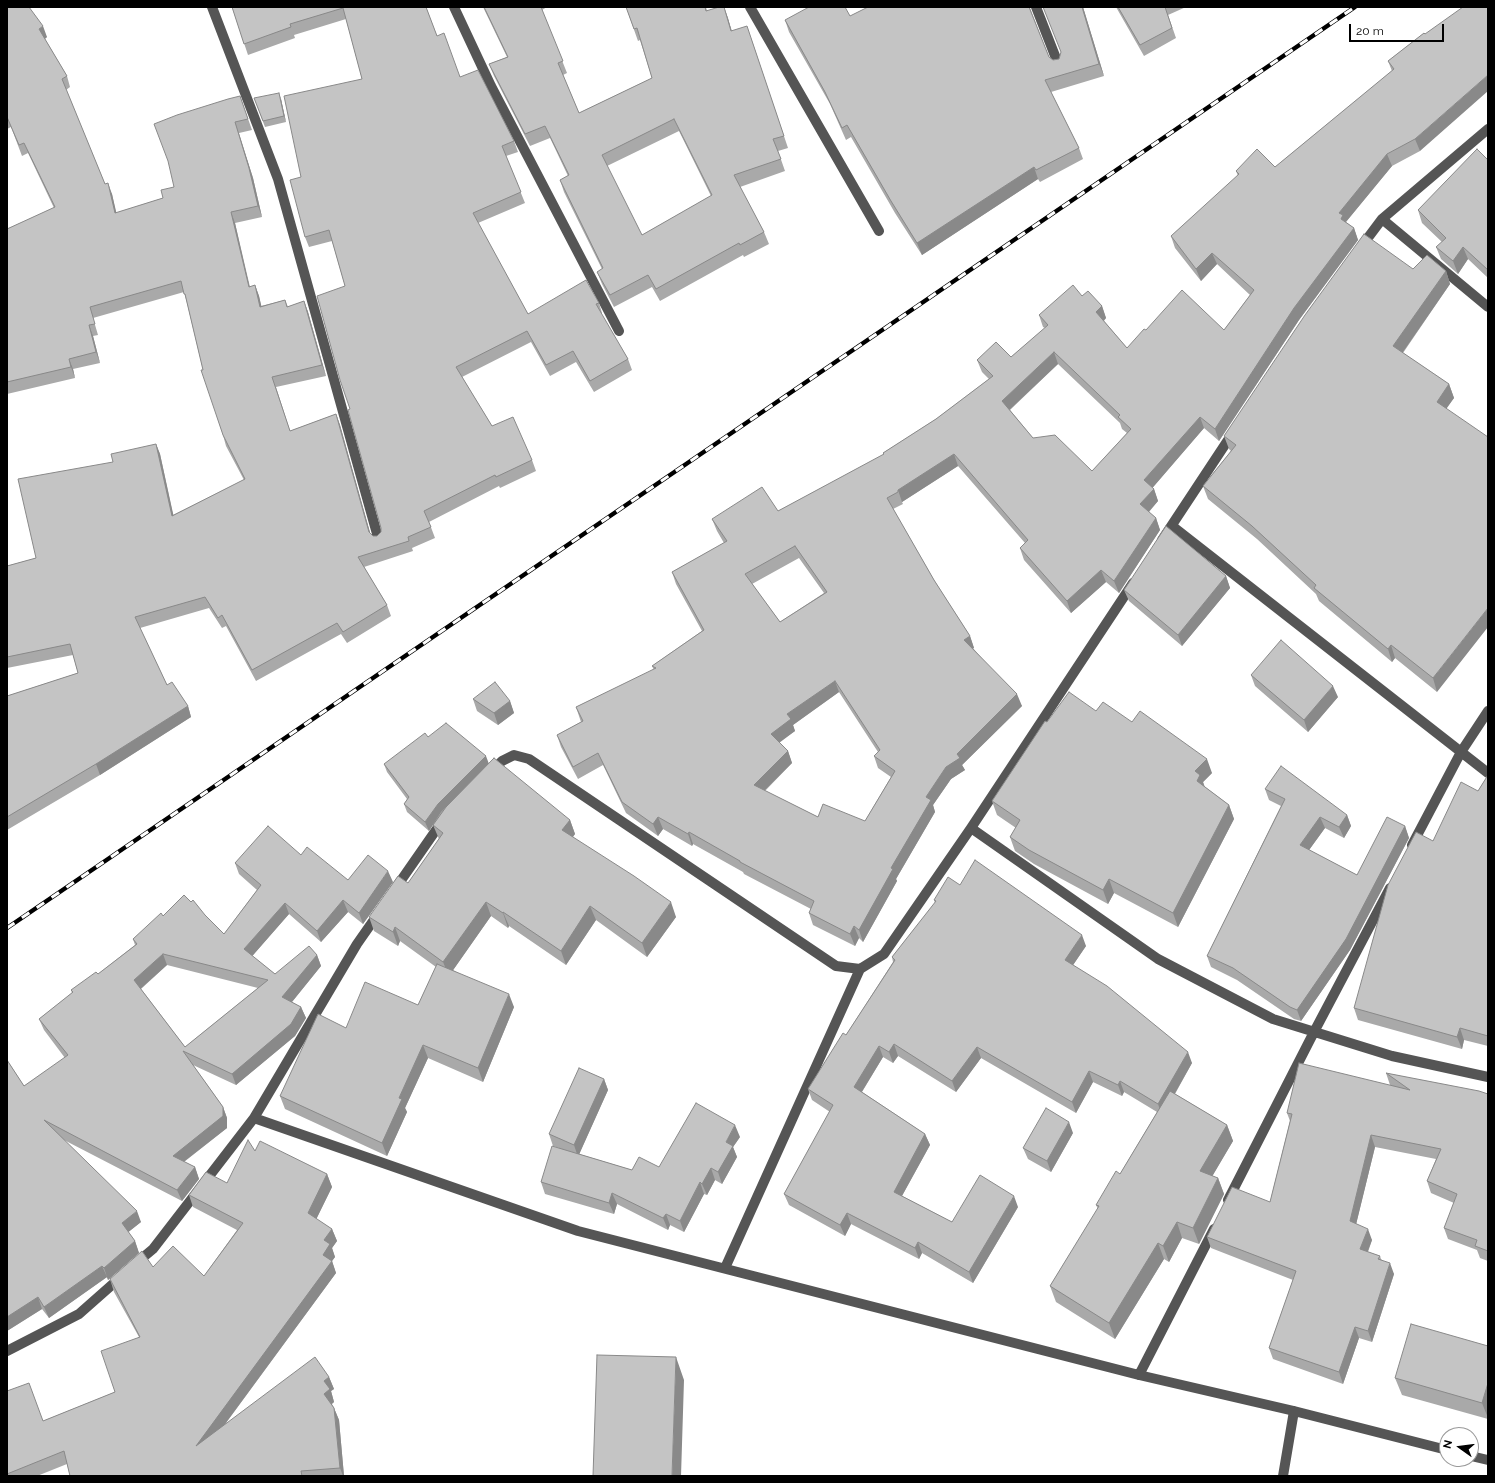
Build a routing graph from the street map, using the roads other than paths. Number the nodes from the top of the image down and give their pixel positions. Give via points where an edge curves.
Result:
1 (212, 7) edge
2 (454, 7) edge
3 (750, 7) edge
4 (1036, 7) edge
5 (1059, 66) edge
6 (1488, 129) edge
7 (1382, 219) junction
8 (880, 231) dead end
9 (1355, 256) edge
10 (1488, 307) edge
11 (619, 331) dead end
12 (1240, 422) edge
13 (1172, 526) junction
14 (379, 541) edge
15 (1158, 546) edge
16 (1141, 572) edge
17 (1488, 710) edge
18 (1461, 752) junction
19 (1488, 773) edge
20 (485, 778) edge
21 (451, 811) edge
22 (971, 828) junction
23 (1406, 857) edge
24 (1395, 878) edge
25 (860, 969) junction
26 (1314, 1032) junction
27 (1488, 1077) edge
28 (254, 1118) junction
29 (1225, 1207) edge
30 (1218, 1221) edge
31 (725, 1268) junction
32 (7, 1351) edge
33 (1139, 1375) junction
34 (1294, 1411) junction
35 (1439, 1448) edge
36 (1283, 1476) edge

1 - 14 street via 278,179
2 - 11 street via 491,86
3 - 8 street
4 - 5 street
6 - 7 street
7 - 9 street
7 - 10 street
12 - 13 street
13 - 15 street
13 - 18 street
16 - 22 street
17 - 18 street
18 - 19 street
18 - 23 street
20 - 25 street via 502,761 514,755 529,759 836,966
21 - 28 street via 356,944
22 - 25 street via 884,954
22 - 26 street via 1158,959 1272,1019
24 - 26 street
25 - 31 street
26 - 27 street via 1392,1056
26 - 29 street
28 - 31 street via 578,1230
28 - 32 street via 153,1249 79,1314
30 - 33 street
31 - 33 street
33 - 34 street
34 - 35 street
34 - 36 street

